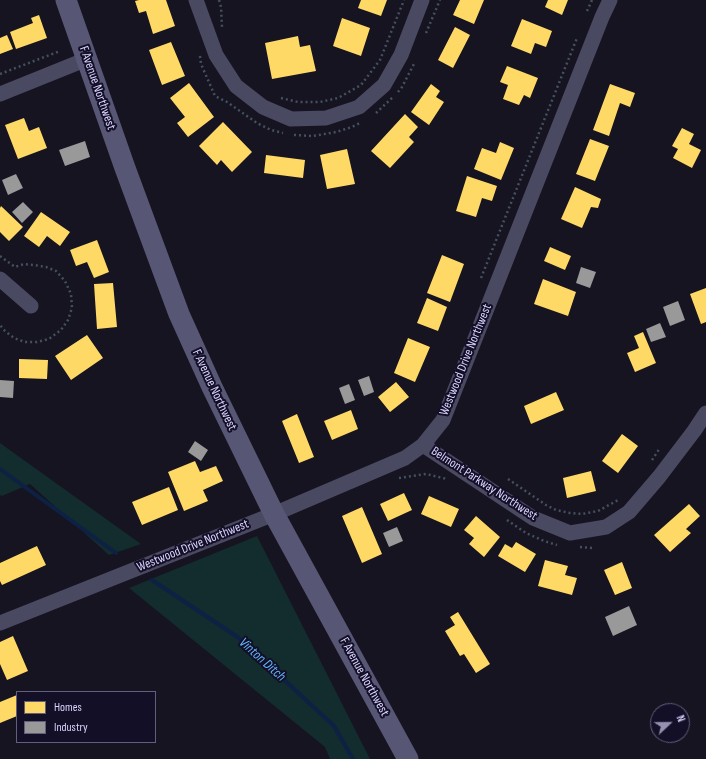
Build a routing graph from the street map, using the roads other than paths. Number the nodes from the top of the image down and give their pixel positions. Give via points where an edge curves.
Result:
1 (66, 0) edge
2 (196, 0) edge
3 (422, 0) edge
4 (610, 0) edge
5 (87, 59) junction
6 (0, 94) edge
7 (0, 278) edge
8 (31, 306) dead end
9 (706, 413) edge
10 (423, 445) junction
11 (274, 514) junction
12 (0, 623) edge
13 (408, 759) edge

1 - 5 main road, F Avenue Northwest
2 - 3 street via 216,55 236,86 263,108 292,119 362,113 384,85 401,55
4 - 10 street, Westwood Drive Northwest via 443,420
5 - 6 street
5 - 11 main road, F Avenue Northwest via 179,314
7 - 8 street
9 - 10 street, Belmont Parkway Northwest via 659,477 629,512 606,526 570,533 533,518
10 - 11 street, Westwood Drive Northwest via 405,458
11 - 12 street, Westwood Drive Northwest
11 - 13 main road, F Avenue Northwest

